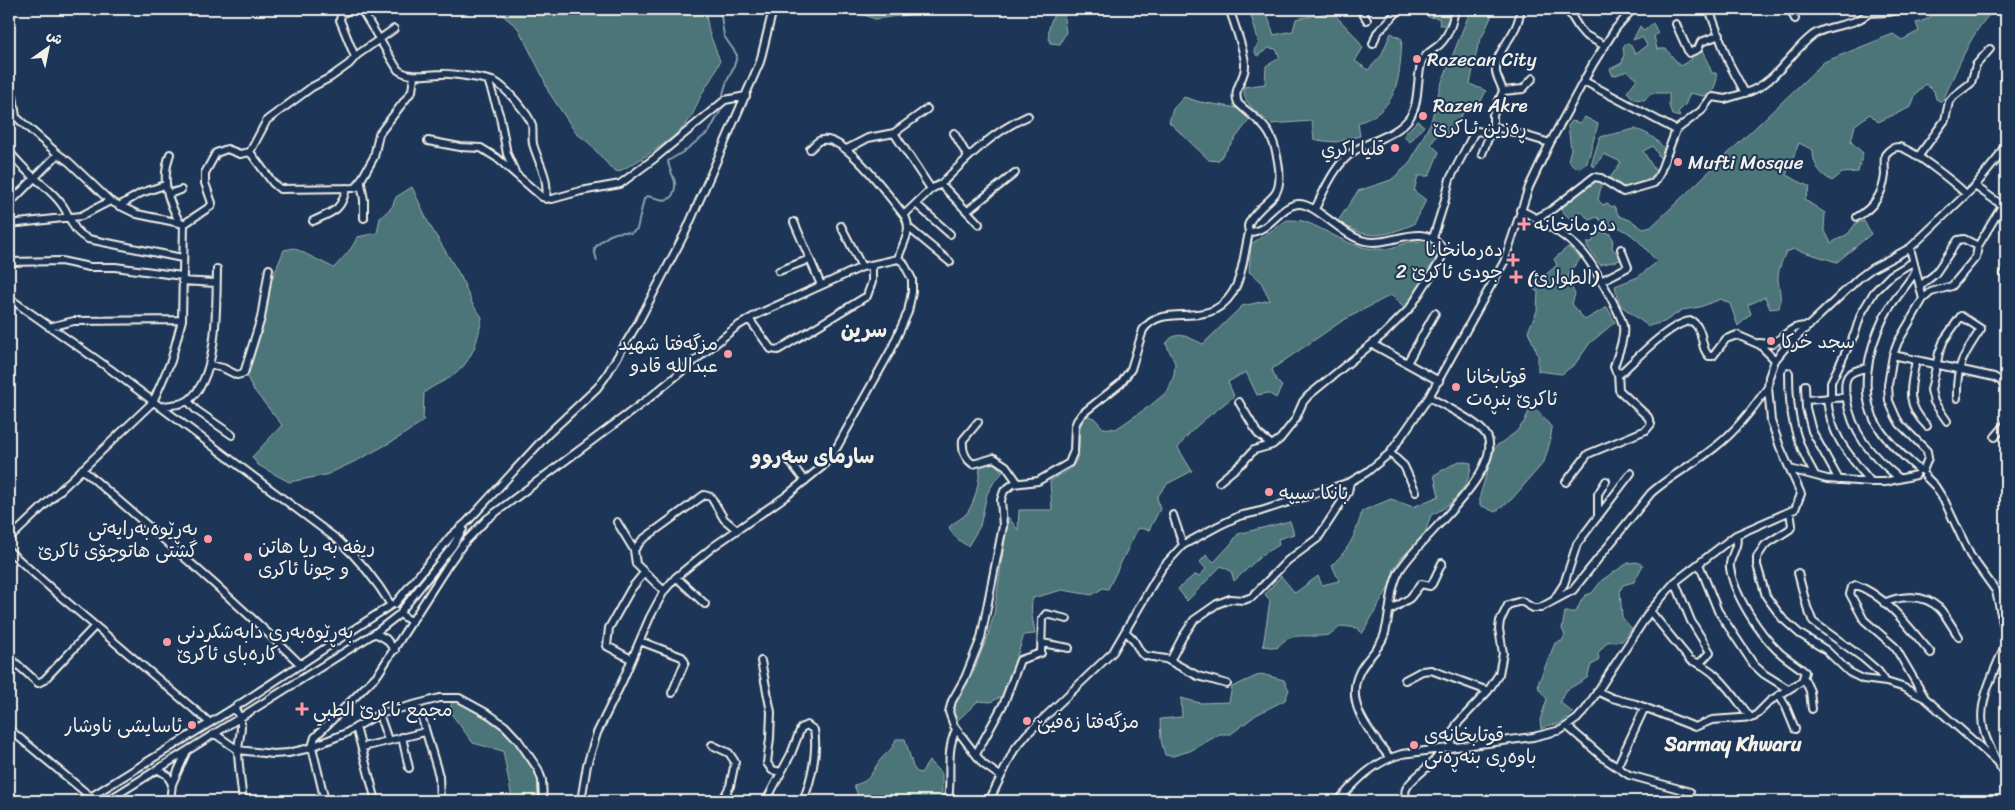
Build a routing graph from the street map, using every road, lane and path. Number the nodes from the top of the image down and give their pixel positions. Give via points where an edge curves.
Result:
1 (349, 9) edge
2 (361, 9) edge
3 (774, 9) edge
4 (1229, 9) edge
5 (1360, 9) edge
6 (1400, 9) edge
7 (1455, 9) edge
8 (1520, 9) edge
9 (1567, 9) edge
10 (1633, 9) edge
11 (1709, 9) edge
12 (1790, 9) edge
13 (1904, 9) edge
14 (1871, 11) edge
15 (1795, 19) dead end
16 (1366, 20) dead end
17 (1676, 24) dead end
18 (394, 29) dead end
19 (1720, 35) junction
20 (379, 40) junction
21 (1374, 44) dead end
22 (1605, 46) junction
23 (1990, 49) dead end
24 (355, 57) junction
25 (414, 76) junction
26 (1533, 78) dead end
27 (488, 80) junction
28 (1584, 81) junction
29 (9, 88) edge
30 (1503, 91) junction
31 (1745, 92) junction
32 (746, 96) junction
33 (926, 109) dead end
34 (1028, 116) dead end
35 (1493, 126) junction
36 (1676, 130) junction
37 (894, 133) junction
38 (954, 133) dead end
39 (1490, 134) junction
40 (428, 141) dead end
41 (1550, 143) junction
42 (2006, 143) edge
43 (810, 149) dead end
44 (847, 149) junction
45 (250, 152) junction
46 (10, 153) edge
47 (58, 154) junction
48 (170, 154) dead end
49 (1482, 154) dead end
50 (968, 157) junction
51 (1918, 157) junction
52 (1015, 173) dead end
53 (516, 174) junction
54 (34, 178) junction
55 (361, 183) junction
56 (941, 184) junction
57 (165, 185) junction
58 (1975, 186) junction
59 (346, 188) junction
60 (931, 189) junction
61 (181, 190) dead end
62 (168, 194) junction
63 (1966, 194) junction
64 (546, 199) junction
65 (110, 201) junction
66 (9, 204) edge
67 (916, 204) junction
68 (119, 206) junction
69 (2004, 207) edge
70 (1315, 209) junction
71 (1520, 210) junction
72 (967, 211) junction
73 (904, 216) junction
74 (1858, 217) dead end
75 (70, 218) junction
76 (364, 218) dead end
77 (1537, 218) junction
78 (313, 221) dead end
79 (794, 222) dead end
80 (182, 223) junction
81 (9, 224) edge
82 (980, 224) dead end
83 (841, 226) dead end
84 (909, 228) junction
85 (1249, 232) junction
86 (950, 234) dead end
87 (1433, 238) junction
88 (1978, 246) junction
89 (1910, 248) junction
90 (1621, 249) dead end
91 (182, 258) junction
92 (810, 259) junction
93 (898, 259) junction
94 (9, 262) edge
95 (950, 262) dead end
96 (1913, 262) junction
97 (872, 265) junction
98 (862, 267) junction
99 (269, 268) dead end
100 (217, 269) dead end
101 (779, 271) dead end
102 (1915, 272) junction
103 (182, 278) junction
104 (1601, 281) junction
105 (216, 284) junction
106 (821, 285) junction
107 (1920, 286) junction
108 (9, 298) edge
109 (1923, 299) junction
110 (1435, 313) dead end
111 (750, 319) junction
112 (182, 320) junction
113 (1809, 326) junction
114 (49, 327) junction
115 (1757, 343) junction
116 (1372, 344) junction
117 (1893, 355) junction
118 (1775, 360) junction
119 (1916, 361) junction
120 (1406, 363) junction
121 (210, 365) junction
122 (1937, 365) junction
123 (1868, 368) junction
124 (1958, 369) junction
125 (1618, 372) junction
126 (1789, 373) dead end
127 (1439, 381) junction
128 (1805, 385) dead end
129 (1768, 388) junction
130 (2006, 390) edge
131 (1429, 397) junction
132 (1846, 397) junction
133 (1829, 398) junction
134 (1957, 398) dead end
135 (1806, 400) junction
136 (188, 401) junction
137 (152, 402) junction
138 (1239, 402) dead end
139 (160, 407) junction
140 (1946, 421) dead end
141 (978, 422) dead end
142 (2006, 424) edge
143 (1927, 426) dead end
144 (232, 435) dead end
145 (1995, 437) dead end
146 (1272, 445) junction
147 (1390, 453) junction
148 (787, 458) dead end
149 (82, 469) junction
150 (1790, 469) junction
151 (1631, 473) dead end
152 (1920, 473) junction
153 (1815, 475) junction
154 (1899, 478) junction
155 (1839, 480) junction
156 (805, 481) junction
157 (1606, 481) dead end
158 (1219, 482) dead end
159 (1350, 482) junction
160 (1566, 482) dead end
161 (1871, 482) junction
162 (1018, 483) junction
163 (1416, 492) dead end
164 (1790, 512) junction
165 (1173, 515) dead end
166 (1598, 516) junction
167 (467, 522) junction
168 (617, 522) dead end
169 (737, 530) junction
170 (1736, 535) junction
171 (9, 539) edge
172 (1183, 545) junction
173 (634, 550) junction
174 (9, 551) edge
175 (1442, 563) dead end
176 (1699, 564) junction
177 (1798, 573) dead end
178 (644, 574) junction
179 (676, 577) junction
180 (1675, 582) junction
181 (664, 591) junction
182 (1552, 601) junction
183 (1884, 603) junction
184 (393, 604) junction
185 (705, 604) dead end
186 (1650, 610) junction
187 (1389, 611) junction
188 (400, 613) junction
189 (1067, 619) dead end
190 (412, 622) junction
191 (95, 626) junction
192 (1126, 632) junction
193 (375, 633) junction
194 (1959, 637) dead end
195 (2006, 637) edge
196 (640, 641) junction
197 (1042, 643) junction
198 (2006, 646) edge
199 (1068, 648) dead end
200 (395, 650) junction
201 (1931, 653) dead end
202 (9, 657) edge
203 (632, 659) junction
204 (761, 661) dead end
205 (1170, 661) junction
206 (1700, 663) junction
207 (301, 665) junction
208 (1804, 678) junction
209 (1405, 680) dead end
210 (1886, 682) junction
211 (1227, 684) dead end
212 (1788, 689) junction
213 (1488, 691) junction
214 (1597, 691) junction
215 (672, 693) dead end
216 (1779, 696) junction
217 (1925, 698) junction
218 (418, 705) junction
219 (1645, 707) junction
220 (234, 708) junction
221 (1812, 709) dead end
222 (379, 714) junction
223 (240, 716) junction
224 (1751, 718) junction
225 (209, 722) junction
226 (356, 727) junction
227 (1568, 727) junction
228 (9, 729) edge
229 (1795, 729) dead end
230 (956, 730) junction
231 (425, 732) junction
232 (215, 734) junction
233 (402, 737) junction
234 (388, 740) junction
235 (712, 745) dead end
236 (312, 747) junction
237 (363, 747) junction
238 (1451, 748) junction
239 (238, 750) junction
240 (1442, 750) junction
241 (187, 752) junction
242 (976, 754) junction
243 (1389, 758) junction
244 (1996, 761) junction
245 (1617, 766) junction
246 (409, 768) dead end
247 (157, 769) junction
248 (780, 772) junction
249 (2006, 775) edge
250 (1000, 776) junction
251 (172, 784) junction
252 (1690, 792) dead end
253 (91, 797) junction
254 (84, 801) edge
255 (107, 801) edge
256 (170, 801) edge
257 (243, 801) edge
258 (325, 801) edge
259 (376, 801) edge
260 (440, 801) edge
261 (543, 801) edge
262 (581, 801) edge
263 (722, 801) edge
264 (766, 801) edge
265 (803, 801) edge
266 (948, 801) edge
267 (989, 801) edge
268 (1338, 801) edge
269 (1407, 801) edge

1 - 24 street via 341,14 340,20
2 - 20 street
3 - 32 street via 760,62
4 - 85 street via 1245,64 1236,98 1268,131 1279,169 1278,190 1253,217 1248,225
5 - 16 street
6 - 21 street via 1377,33
7 - 70 street via 1442,42 1422,61 1411,116 1400,128 1345,158
8 - 30 street via 1514,32 1502,49 1497,64 1497,76
9 - 22 street via 1578,28
10 - 22 street
11 - 19 street
12 - 15 street
13 - 14 street
14 - 31 street via 1860,20 1816,33 1761,86
17 - 19 street via 1689,53 1698,49 1700,42
18 - 20 street
19 - 31 street via 1729,63
20 - 24 street
20 - 25 street via 398,70
22 - 28 street
23 - 51 street via 1976,65 1971,83 1949,102 1945,120
24 - 45 street via 268,120
25 - 27 street via 445,74
25 - 55 street via 412,92 379,134 374,158
26 - 30 street via 1523,89
27 - 53 street via 507,154
27 - 64 street via 505,90 532,126 536,153 546,179
28 - 36 street
28 - 41 street
29 - 47 street via 16,117
30 - 35 street via 1493,115
31 - 36 street via 1724,99 1713,97 1701,112
32 - 64 street via 725,100 620,184
32 - 167 street via 686,231 606,376
33 - 37 street
34 - 50 street via 992,136
35 - 39 street
35 - 41 street
36 - 77 street via 1654,183 1623,192 1594,177
37 - 44 street via 868,138
37 - 60 street
38 - 50 street
39 - 49 street
39 - 87 street via 1474,133 1450,179
40 - 53 street via 481,148
41 - 71 street
42 - 58 street
43 - 44 street via 823,139
44 - 73 street
45 - 59 street via 280,189
45 - 80 street via 240,154 227,149 216,154 204,174 212,198 211,206
46 - 54 street
47 - 54 street
47 - 65 street
48 - 57 street
50 - 56 street
51 - 63 street
51 - 74 street via 1898,147 1890,150 1885,155 1885,175 1876,202
52 - 72 street
53 - 64 street
54 - 66 street
54 - 75 street via 53,193
55 - 59 street via 358,187
55 - 76 street
56 - 60 street
56 - 72 street
57 - 62 street
57 - 68 street via 141,193
58 - 63 street
58 - 69 street
59 - 78 street via 340,207
60 - 67 street
61 - 62 street
62 - 80 street
63 - 89 street
65 - 68 street
65 - 75 street
67 - 73 street
67 - 86 street
68 - 80 street via 150,218
69 - 88 street
70 - 85 street via 1300,204 1292,206 1263,229
70 - 87 street via 1340,229 1364,241 1387,241 1418,234
71 - 77 street
71 - 127 street via 1504,262
72 - 82 street
73 - 84 street
75 - 81 street
75 - 91 street via 74,230 88,240
77 - 104 street via 1584,254
79 - 92 street
80 - 91 street
83 - 98 street
84 - 93 street
84 - 95 street
85 - 162 street via 1241,274 1231,294 1207,312 1172,315 1147,325 1132,369 1121,383 1082,414 1075,426 1074,451 1069,463 1038,481
87 - 116 street via 1441,246 1439,263 1415,302
88 - 107 street via 1964,239 1958,240 1935,274
88 - 109 street via 1976,257 1952,286 1931,292
89 - 96 street
89 - 113 street via 1871,269
90 - 104 street via 1628,267
91 - 103 street
92 - 101 street
92 - 106 street
93 - 97 street
93 - 156 street via 912,279 908,312 837,447 823,466
94 - 103 street via 61,261
96 - 102 street
96 - 133 street via 1891,274 1874,292 1831,382
97 - 98 street
97 - 111 street via 872,282 866,296 778,350 771,349
98 - 106 street
99 - 121 street via 261,318 244,373 237,376
100 - 105 street
102 - 107 street
102 - 123 street via 1885,316
103 - 105 street
103 - 112 street
104 - 125 street via 1623,325 1614,367
105 - 121 street
106 - 111 street
107 - 109 street
108 - 114 street
109 - 117 street via 1902,332
110 - 120 street
111 - 190 street via 719,339 648,398 487,520 463,544
112 - 114 street via 74,321
112 - 137 street via 171,361
113 - 115 street via 1792,328 1772,344
113 - 118 street
114 - 137 street
115 - 118 street
115 - 125 street via 1743,336 1730,336 1713,356 1709,356 1701,330 1692,321 1684,321 1658,339 1621,373
116 - 120 street
116 - 146 street via 1308,396 1290,427
117 - 119 street
117 - 152 street via 1888,385 1890,401 1900,424 1927,451 1928,458
118 - 129 street
119 - 122 street
119 - 143 street via 1910,393 1912,403
120 - 127 street
121 - 136 street via 205,381
122 - 124 street
122 - 124 street via 1944,340 1961,316 1981,329
122 - 140 street via 1931,390 1934,402
123 - 132 street via 1849,374
123 - 152 street via 1866,390 1873,418
124 - 130 street via 1998,378
124 - 134 street
125 - 160 street via 1619,390 1652,424 1646,430 1588,454
126 - 153 street via 1790,407 1796,436
127 - 131 street
128 - 135 street
129 - 150 street via 1771,421
129 - 182 street via 1728,437 1651,493 1573,590
131 - 147 street
131 - 187 street via 1477,426 1487,436 1489,448 1481,472 1471,487 1403,565
132 - 133 street
132 - 154 street via 1857,432
133 - 135 street
133 - 161 street via 1829,419 1837,437
135 - 155 street via 1812,431
136 - 139 street
136 - 144 street
137 - 139 street
137 - 149 street
138 - 146 street via 1258,434
139 - 184 street via 338,540 367,568
141 - 162 street via 963,440 966,457 973,464 994,458 1006,466
142 - 145 street
146 - 158 street via 1249,453 1242,464
147 - 159 street
147 - 163 street via 1404,466
148 - 156 street
149 - 171 street
149 - 207 street via 212,581
150 - 153 street
150 - 164 street via 1801,494 1798,504
151 - 166 street
152 - 154 street
152 - 195 street via 1935,486 1970,555 1996,591
153 - 155 street
154 - 161 street
155 - 161 street
156 - 169 street
157 - 166 street via 1597,499
159 - 172 street via 1239,516
159 - 205 street via 1348,492 1318,538 1287,561 1252,597 1217,604 1194,620
162 - 230 street via 1004,490 1001,500 1003,526 981,638 949,712
164 - 170 street
164 - 210 street via 1790,529 1765,545 1757,557 1766,596 1790,626 1826,650 1849,672 1863,679
165 - 172 street
166 - 182 street via 1577,544 1564,584
167 - 184 street
167 - 188 street via 452,547
168 - 173 street
169 - 173 street via 724,519 712,497 704,495 642,540
169 - 179 street
170 - 176 street
170 - 208 street via 1737,545 1730,568 1738,591 1767,638 1804,672
172 - 192 street via 1162,568
173 - 178 street via 636,564
174 - 191 street
175 - 187 street via 1430,586 1421,584 1410,598
176 - 180 street
176 - 212 street via 1718,611 1754,665
177 - 210 street via 1813,622 1843,641
178 - 181 street
178 - 203 street via 630,589 607,635 607,646
179 - 181 street
179 - 185 street
180 - 186 street
180 - 206 street via 1691,621 1710,652
181 - 196 street
182 - 213 street via 1537,608 1521,601 1508,605 1499,629 1504,653 1502,664
183 - 194 street via 1903,597 1925,600 1939,608
183 - 201 street
183 - 217 street via 1862,587 1856,585 1850,590 1864,620 1895,647
184 - 188 street via 400,606
184 - 188 street via 392,616
184 - 207 street
186 - 206 street via 1690,660
186 - 214 street
187 - 243 street via 1384,637 1358,674 1355,691 1355,704 1361,717
188 - 190 street
188 - 193 street
189 - 197 street via 1044,616 1041,622
190 - 200 street
191 - 202 street via 38,683
191 - 225 street
192 - 205 street via 1146,656
192 - 250 street via 1105,662 1027,734
193 - 200 street via 386,639
193 - 223 street
195 - 198 street
196 - 203 street
196 - 215 street via 684,660
197 - 199 street
197 - 242 street via 1038,656 1020,660 1004,703
198 - 244 street via 1981,713
200 - 236 street via 378,674 320,730
203 - 262 street via 597,733
204 - 248 street via 771,712 767,763 772,770
205 - 211 street via 1198,676
206 - 224 street via 1734,695
207 - 220 street
208 - 212 street
208 - 221 street via 1810,691
209 - 213 street via 1431,670
210 - 217 street
212 - 216 street
213 - 238 street via 1457,724
214 - 219 street
214 - 227 street via 1586,709
216 - 224 street
216 - 229 street
217 - 244 street
218 - 222 street
218 - 231 street
218 - 261 street via 448,697 459,698 490,714 529,754 542,780
219 - 224 street via 1695,727 1712,720
219 - 245 street
220 - 223 street
220 - 225 street
222 - 226 street
222 - 234 street
223 - 232 street
223 - 239 street
225 - 253 street
226 - 236 street
226 - 237 street
227 - 238 street via 1533,737
227 - 245 street
228 - 253 street
230 - 242 street
230 - 266 street via 952,737
231 - 233 street
231 - 260 street via 439,776
232 - 239 street
232 - 241 street
233 - 234 street
233 - 246 street
234 - 237 street
235 - 263 street via 729,753 736,762
236 - 239 street via 280,754
236 - 258 street
237 - 259 street
238 - 240 street
239 - 257 street
240 - 243 street
240 - 269 street via 1438,758 1407,786
241 - 247 street
241 - 251 street
242 - 250 street
243 - 268 street via 1364,773
244 - 249 street
245 - 252 street via 1630,775
247 - 251 street via 166,774
247 - 255 street
248 - 264 street
248 - 265 street via 801,728 807,724 811,726 815,747
250 - 267 street
251 - 256 street
253 - 254 street

